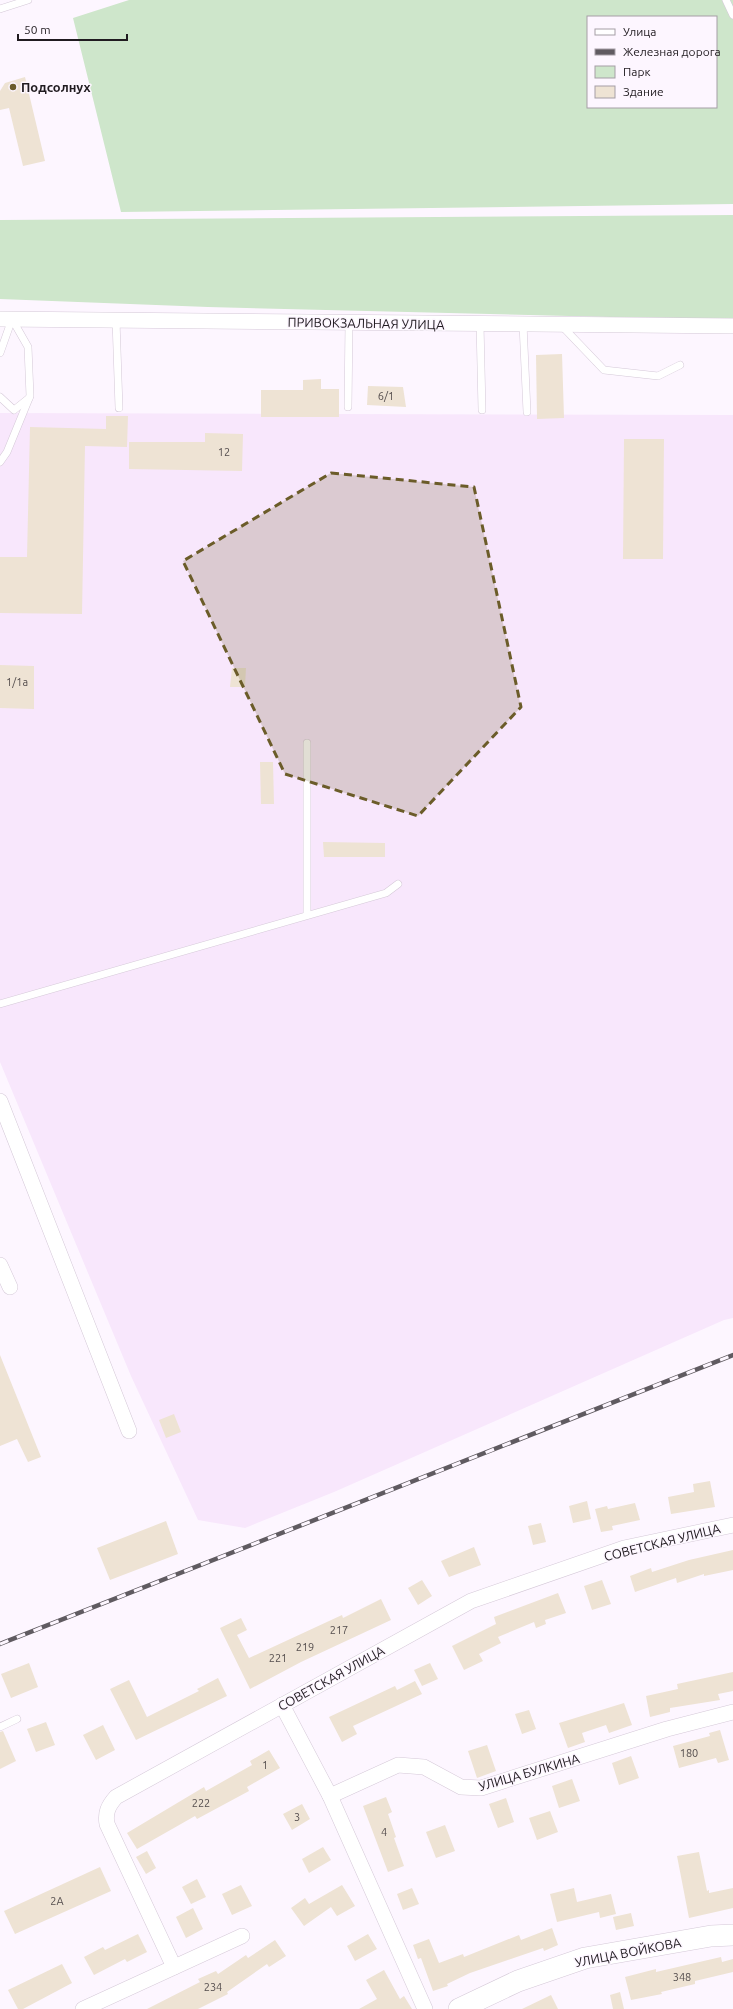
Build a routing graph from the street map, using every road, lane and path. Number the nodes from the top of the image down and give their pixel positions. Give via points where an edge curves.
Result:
1 (28, 0) edge
2 (726, 0) edge
3 (0, 8) edge
4 (733, 15) edge
5 (6, 319) edge
6 (116, 320) junction
7 (349, 323) junction
8 (480, 324) junction
9 (523, 324) junction
10 (561, 325) junction
11 (733, 326) edge
12 (0, 354) edge
13 (680, 365) dead end
14 (30, 396) junction
15 (0, 397) edge
16 (348, 407) dead end
17 (119, 408) dead end
18 (482, 410) dead end
19 (527, 412) dead end
20 (0, 462) edge
21 (307, 743) dead end
22 (398, 884) dead end
23 (307, 915) junction
24 (0, 1004) edge
25 (0, 1101) edge
26 (0, 1265) edge
27 (10, 1288) dead end
28 (129, 1431) dead end
29 (733, 1525) edge
30 (282, 1705) junction
31 (733, 1712) edge
32 (17, 1719) dead end
33 (0, 1727) edge
34 (330, 1796) junction
35 (733, 1935) edge
36 (242, 1936) dead end
37 (174, 1967) junction
38 (83, 2009) edge
39 (425, 2009) edge
40 (459, 2009) edge

1 - 3 lane
2 - 4 lane
5 - 6 street, ПРИВОКЗАЛЬНАЯ УЛИЦА
5 - 12 lane
5 - 14 lane via 28,347
6 - 7 street, ПРИВОКЗАЛЬНАЯ УЛИЦА
6 - 17 lane
7 - 8 street, ПРИВОКЗАЛЬНАЯ УЛИЦА
7 - 16 lane
8 - 9 street, ПРИВОКЗАЛЬНАЯ УЛИЦА
8 - 18 lane
9 - 10 street, ПРИВОКЗАЛЬНАЯ УЛИЦА
9 - 19 lane
10 - 11 street, ПРИВОКЗАЛЬНАЯ УЛИЦА
10 - 13 lane via 604,370 658,376
14 - 15 lane via 14,410
14 - 20 lane via 7,452
21 - 23 lane
22 - 23 lane via 386,893
23 - 24 lane
25 - 28 street
26 - 27 street
29 - 30 street, СОВЕТСКАЯ УЛИЦА via 624,1548 471,1601
30 - 34 street
30 - 37 street, СОВЕТСКАЯ УЛИЦА via 116,1797 110,1804 106,1815 108,1824
31 - 34 street, УЛИЦА БУЛКИНА via 667,1729 481,1788 461,1787 424,1767 398,1765
32 - 33 lane
34 - 39 street
35 - 40 main road, УЛИЦА ВОЙКОВА via 711,1936 586,1958 518,1981
36 - 37 street
37 - 38 street

